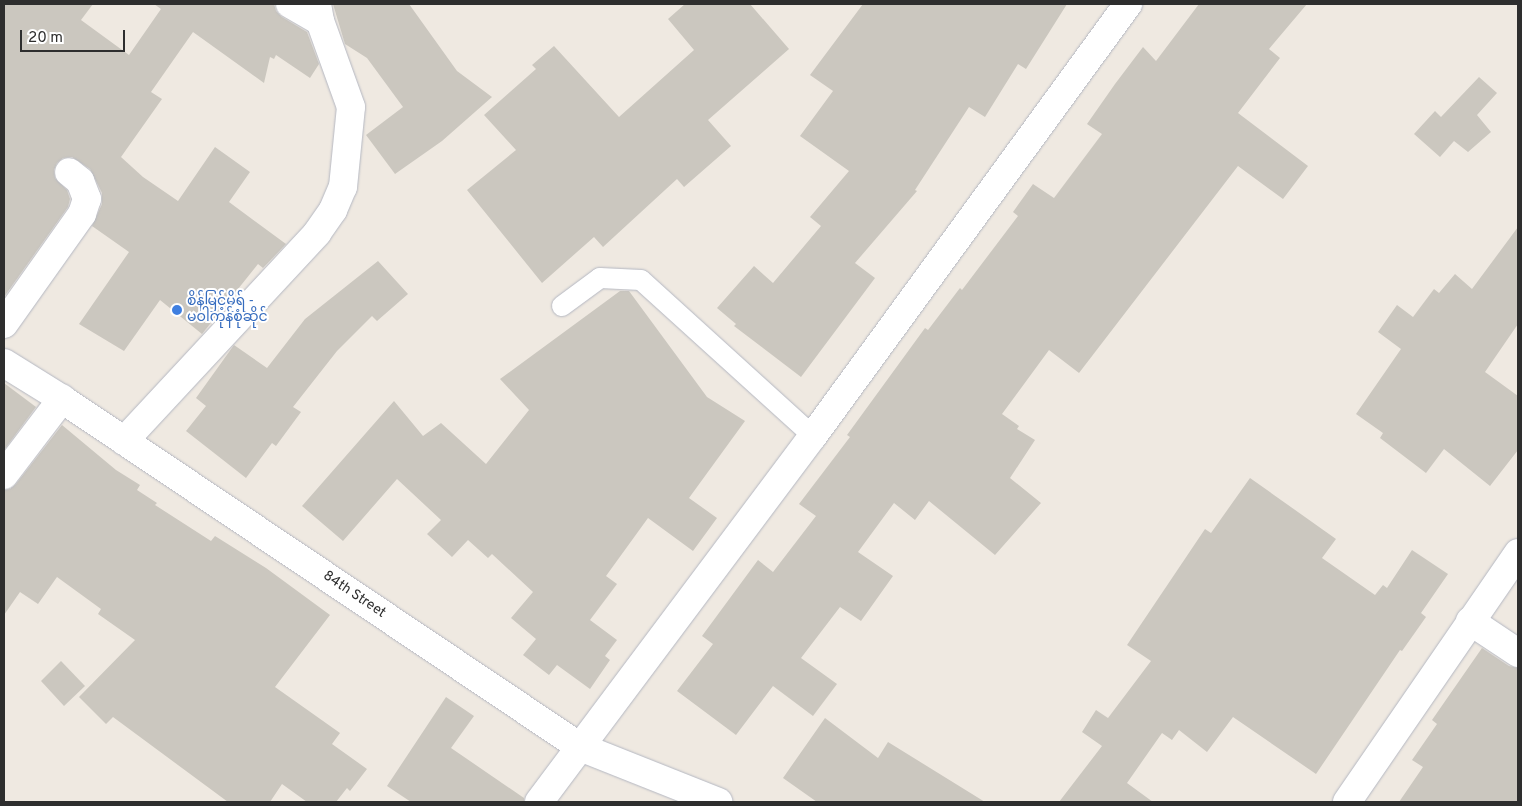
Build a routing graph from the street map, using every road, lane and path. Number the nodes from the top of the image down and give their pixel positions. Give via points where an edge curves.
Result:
1 (290, 4) edge
2 (1128, 4) edge
3 (318, 13) edge
4 (69, 172) dead end
5 (562, 306) dead end
6 (4, 324) edge
7 (4, 363) edge
8 (62, 398) junction
9 (812, 436) junction
10 (124, 441) junction
11 (4, 475) edge
12 (1518, 553) edge
13 (1470, 621) junction
14 (1518, 653) edge
15 (580, 747) junction
16 (539, 802) edge
17 (718, 802) edge
18 (1347, 802) edge

1 - 3 street
2 - 9 street
3 - 10 street via 351,107 343,187 333,210 317,233
4 - 6 street via 80,181 87,199 82,214
5 - 9 lane via 600,278 641,280
7 - 8 street, 84th Street
8 - 10 street, 84th Street
8 - 11 street
9 - 15 street
10 - 15 street, 84th Street
12 - 13 street
13 - 14 street
13 - 18 street
15 - 16 street
15 - 17 street, 84th Street

